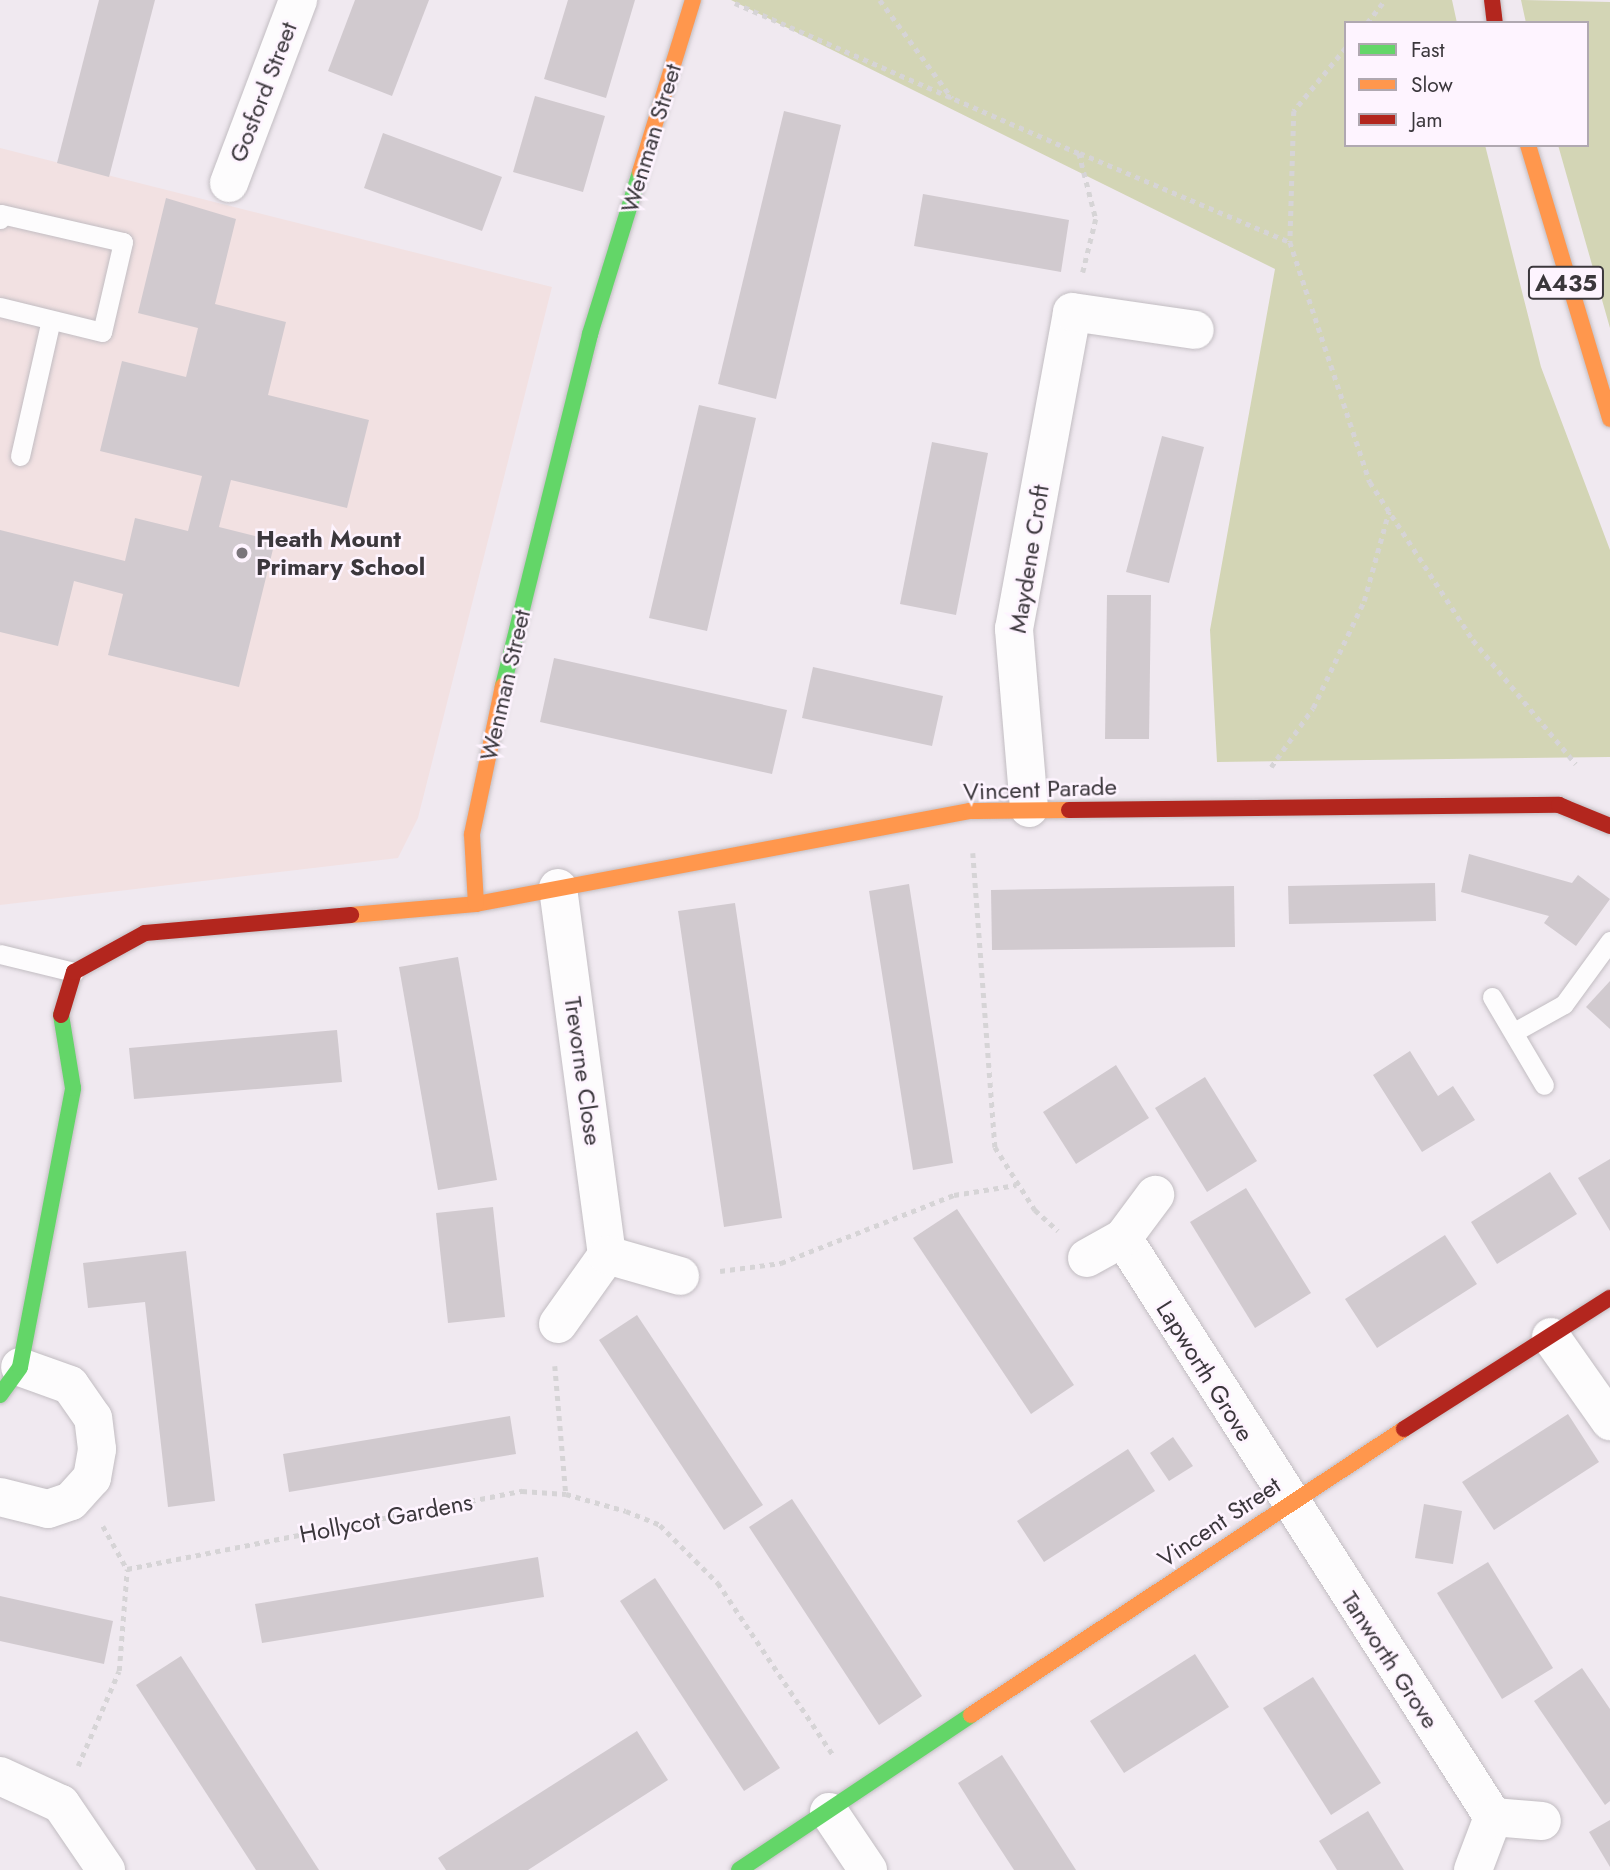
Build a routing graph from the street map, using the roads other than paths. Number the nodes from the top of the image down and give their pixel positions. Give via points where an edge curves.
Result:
1 (298, 0) edge
2 (693, 0) edge
3 (1492, 0) edge
4 (1495, 21) edge
5 (1529, 147) edge
6 (229, 183) dead end
7 (0, 219) edge
8 (0, 307) edge
9 (51, 320) junction
10 (1195, 330) dead end
11 (1610, 419) edge
12 (20, 456) dead end
13 (1029, 808) junction
14 (1610, 826) edge
15 (558, 888) junction
16 (476, 904) junction
17 (1610, 941) edge
18 (0, 954) edge
19 (74, 972) junction
20 (1492, 997) dead end
21 (1514, 1032) junction
22 (1544, 1085) dead end
23 (1155, 1195) dead end
24 (1123, 1238) junction
25 (607, 1255) junction
26 (1087, 1258) road end
27 (680, 1276) road end
28 (1610, 1297) edge
29 (558, 1324) road end
30 (1551, 1337) junction
31 (10, 1381) edge
32 (1610, 1421) edge
33 (0, 1497) edge
34 (1288, 1503) junction
35 (0, 1776) edge
36 (843, 1802) junction
37 (1493, 1817) junction
38 (1542, 1821) dead end
39 (106, 1870) edge
40 (739, 1870) edge
41 (868, 1870) edge
42 (1473, 1870) edge

1 - 6 street, Gosford Street
2 - 16 main road, Wenman Street via 590,334 499,706 472,834
3 - 4 main road
5 - 11 main road, A435
7 - 9 lane via 1,214 123,242 102,332
8 - 9 lane
9 - 12 lane
10 - 13 street, Maydene Croft via 1072,312 1014,629
13 - 14 main road, Vincent Parade via 1559,806
13 - 15 main road, Vincent Parade via 970,811
15 - 16 main road, Vincent Parade
15 - 25 street, Trevorne Close
16 - 19 main road via 145,933
17 - 21 lane via 1564,1004
18 - 19 lane
19 - 31 main road via 60,1009 73,1088
20 - 21 lane
21 - 22 lane
23 - 24 street
24 - 26 street
24 - 34 street, Lapworth Grove
25 - 27 street
25 - 29 street
28 - 30 main road, Vincent Street
30 - 32 street
30 - 34 main road, Vincent Street
31 - 33 street via 70,1385 93,1418 97,1448 83,1490 48,1509
34 - 36 main road, Vincent Street
34 - 37 street, Tanworth Grove
35 - 39 street via 61,1804
36 - 40 main road, Vincent Street
36 - 41 street
37 - 38 street
37 - 42 street

